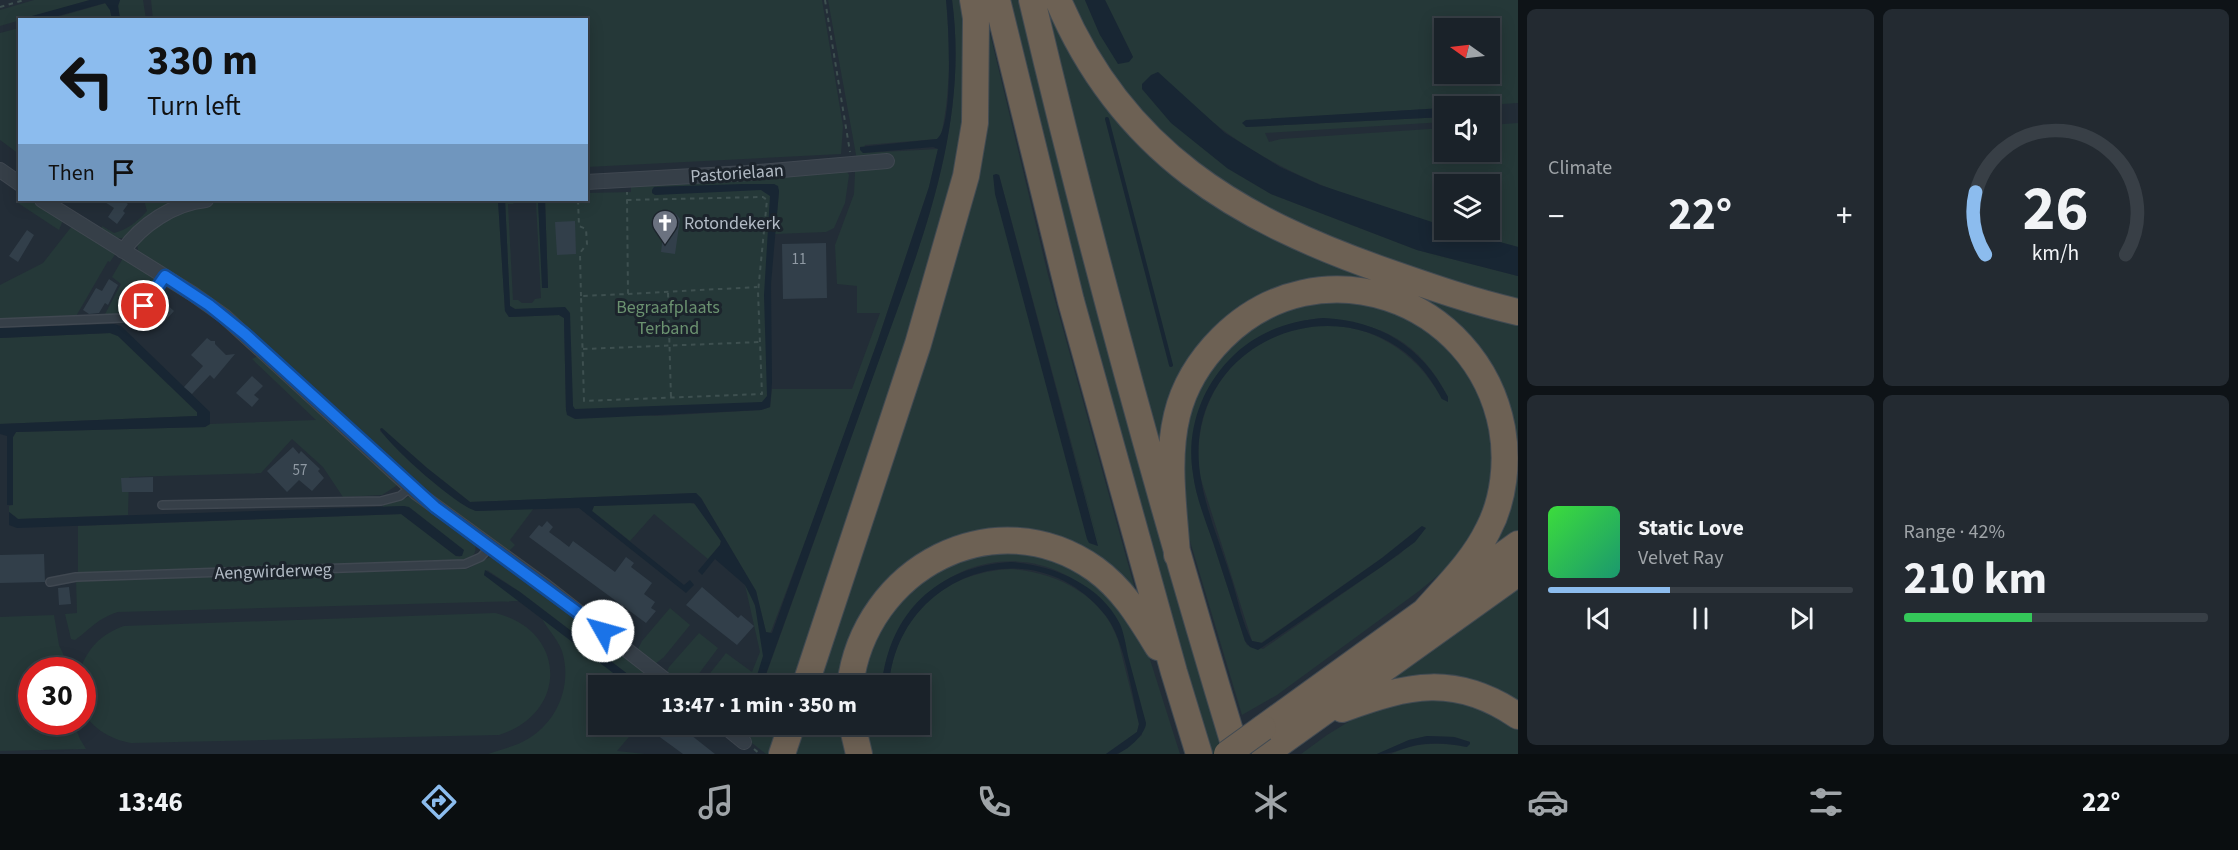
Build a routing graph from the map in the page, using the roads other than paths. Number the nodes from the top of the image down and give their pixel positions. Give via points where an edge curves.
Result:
1 (973, 0) edge
2 (998, 0) edge
3 (1032, 0) edge
4 (1058, 0) edge
5 (887, 161) dead end
6 (0, 170) edge
7 (588, 182) edge
8 (18, 183) edge
9 (44, 201) edge
10 (200, 201) edge
11 (123, 251) junction
12 (165, 276) junction
13 (1518, 312) edge
14 (0, 323) edge
15 (411, 487) junction
16 (162, 505) dead end
17 (1518, 544) edge
18 (490, 547) junction
19 (1177, 555) junction
20 (1518, 573) edge
21 (51, 582) dead end
22 (1424, 612) junction
23 (1174, 672) junction
24 (659, 675) edge
25 (809, 675) edge
26 (852, 675) edge
27 (1518, 716) edge
28 (1313, 719) junction
29 (735, 735) edge
30 (789, 735) edge
31 (855, 735) edge
32 (744, 742) dead end
33 (1266, 744) edge
34 (783, 754) edge
35 (859, 754) edge
36 (1200, 754) edge
37 (1227, 754) edge
38 (1237, 754) edge

1 - 25 highway via 975,123 966,176 918,344
2 - 23 highway via 1071,301
3 - 19 highway via 1104,293
4 - 13 highway via 1100,78 1128,115 1185,170 1215,192 1314,244 1455,296
5 - 7 street, Pastorielaan
6 - 8 street
9 - 11 street
10 - 11 street via 184,204 158,219 131,239
11 - 12 street
12 - 14 lane via 144,306 122,318
12 - 15 street via 245,334
15 - 16 lane via 400,496 381,501
15 - 18 street
17 - 22 highway
18 - 21 lane, Aengwirderweg via 481,557 465,564 76,577
18 - 24 street
19 - 22 highway via 1171,465 1177,415 1190,380 1214,345 1243,320 1290,297 1339,290 1379,295 1420,311 1458,340 1485,377 1504,435 1502,484 1489,529 1465,565
19 - 38 highway
20 - 28 highway
22 - 33 highway
23 - 26 highway via 1126,597 1094,568 1043,546 1000,542 944,554 907,577 866,628
23 - 36 highway
27 - 28 highway via 1471,693 1415,687
28 - 33 highway
29 - 32 street
30 - 34 highway
31 - 35 highway
33 - 37 highway, bridge

